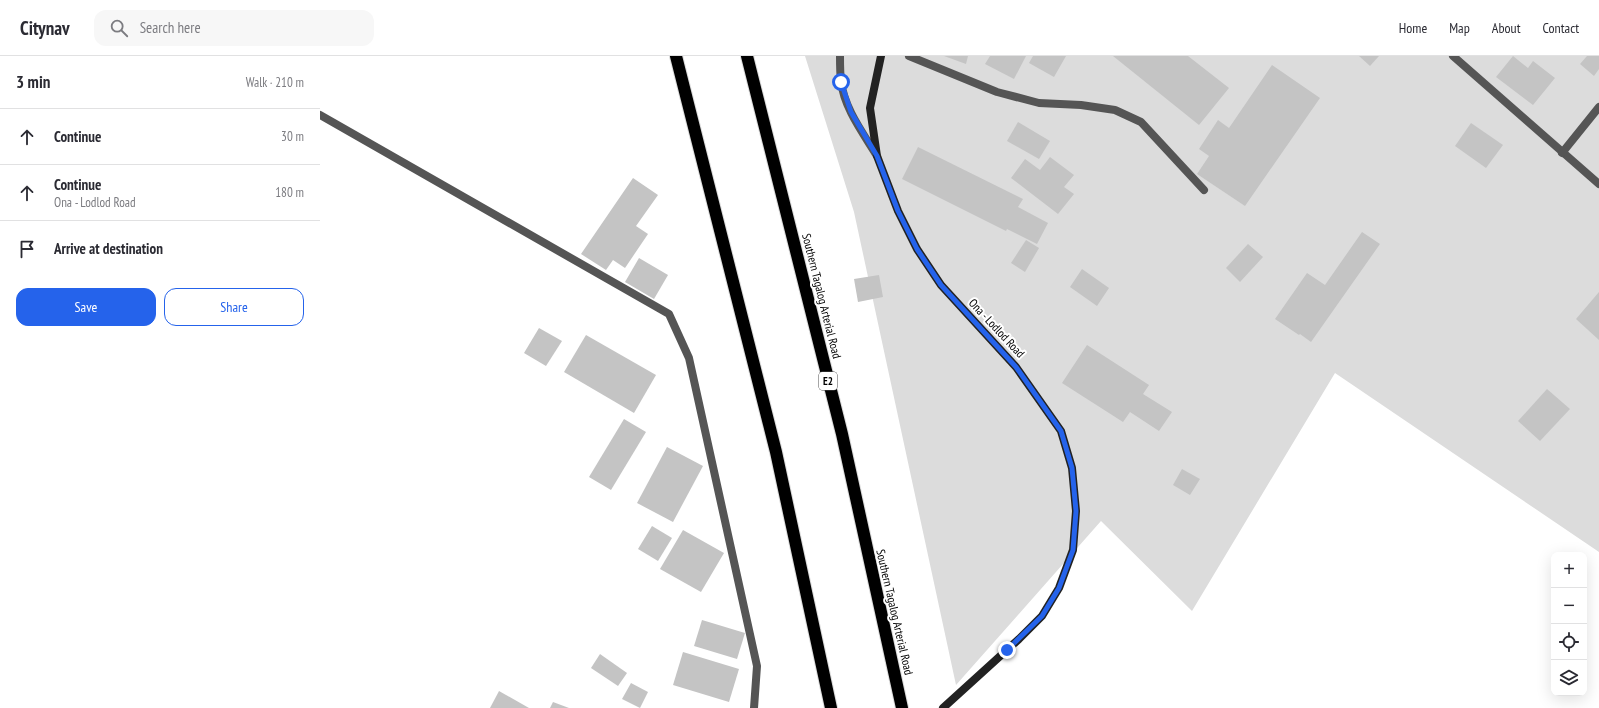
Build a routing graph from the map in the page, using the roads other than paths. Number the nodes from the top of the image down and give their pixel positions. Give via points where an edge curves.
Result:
1 (676, 56) edge
2 (747, 56) edge
3 (840, 56) edge
4 (881, 56) edge
5 (909, 56) edge
6 (1453, 56) edge
7 (1599, 107) edge
8 (320, 115) edge
9 (1562, 153) junction
10 (877, 156) junction
11 (1599, 184) edge
12 (1204, 190) dead end
13 (754, 708) edge
14 (831, 708) edge
15 (902, 708) edge
16 (943, 708) edge

1 - 14 highway via 776,452
2 - 15 highway, Southern Tagalog Arterial Road / E2 via 842,434
3 - 10 street via 841,82 845,98
4 - 10 main road, Ona - Lodlod Road via 870,108
5 - 12 street via 997,92 1039,103 1115,110 1141,122
6 - 9 street
7 - 9 street
8 - 13 street via 669,314 689,358 756,658
9 - 11 street
10 - 16 main road, Ona - Lodlod Road via 898,211 917,249 941,285 1016,367 1061,431 1072,468 1076,511 1073,550 1059,588 1042,616

